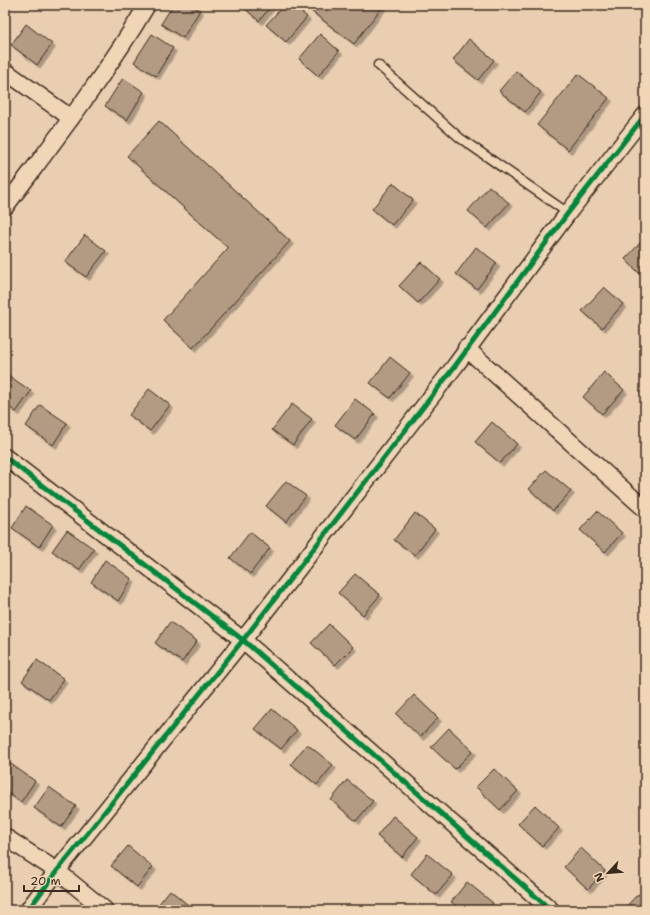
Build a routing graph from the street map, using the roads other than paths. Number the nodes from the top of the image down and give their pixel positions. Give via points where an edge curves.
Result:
1 (147, 5) edge
2 (378, 64) dead end
3 (5, 71) edge
4 (645, 115) edge
5 (71, 118) junction
6 (5, 207) edge
7 (568, 213) junction
8 (466, 348) junction
9 (5, 457) edge
10 (645, 509) edge
11 (243, 640) junction
12 (5, 836) edge
13 (57, 871) junction
14 (28, 910) edge
15 (105, 910) edge
16 (551, 910) edge

1 - 5 street
2 - 7 lane via 460,138
3 - 5 street
4 - 7 street
5 - 6 street
7 - 8 street
8 - 10 street
8 - 11 street via 455,366
9 - 11 street
11 - 13 street
11 - 16 street
12 - 13 street
13 - 14 street
13 - 15 street

